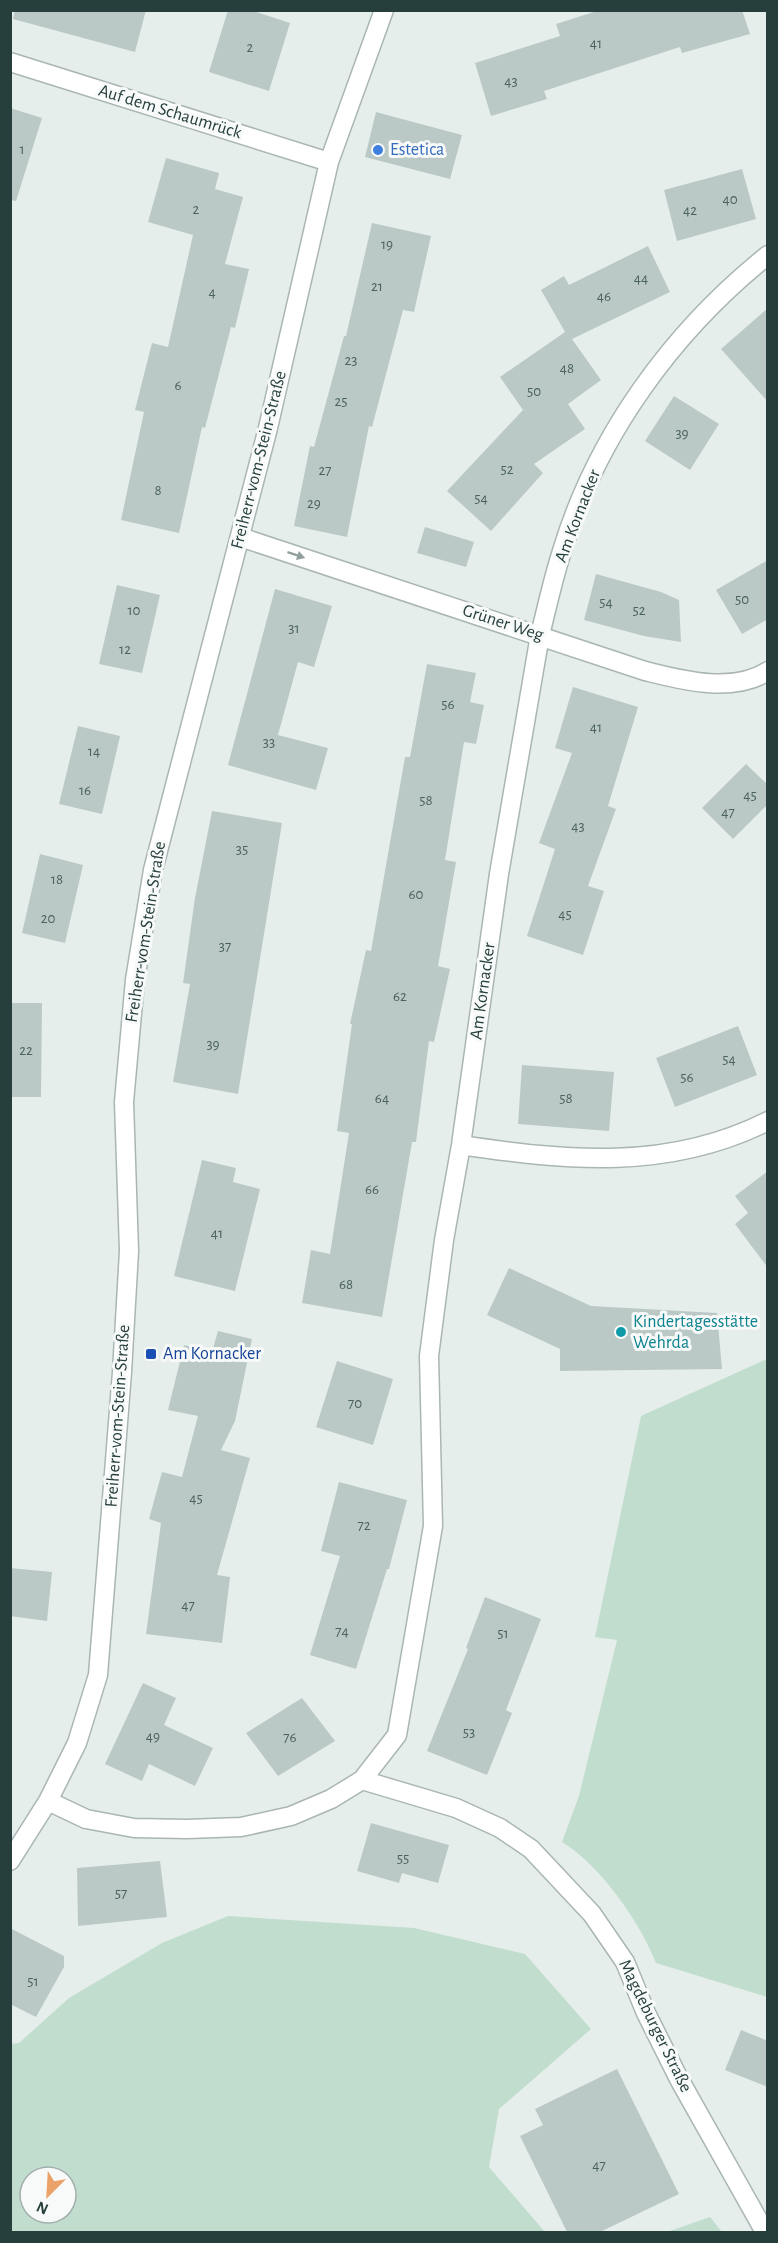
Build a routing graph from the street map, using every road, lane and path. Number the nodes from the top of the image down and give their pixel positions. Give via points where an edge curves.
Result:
1 (384, 10) edge
2 (10, 62) edge
3 (328, 162) junction
4 (768, 255) edge
5 (240, 537) junction
6 (540, 635) junction
7 (768, 671) edge
8 (768, 1121) edge
9 (462, 1145) junction
10 (362, 1780) junction
11 (48, 1801) junction
12 (10, 1861) edge
13 (764, 2224) edge

1 - 3 street, Freiherr-vom-Stein-Straße
2 - 3 street, Auf dem Schaumrück
3 - 5 street, Freiherr-vom-Stein-Straße
4 - 6 street, Am Kornacker via 690,326 616,428 585,490 562,550
5 -> 6 street, Grüner Weg
5 - 11 street, Freiherr-vom-Stein-Straße via 153,870 135,980 124,1102 129,1251 124,1347 98,1675 77,1743
6 - 7 street, Grüner Weg via 645,671 685,680 742,681
6 - 9 street, Am Kornacker via 499,874
8 - 9 street via 690,1150 623,1158 544,1158
9 - 10 street, Am Kornacker via 444,1240 429,1356 433,1526 397,1735
10 - 11 street, Am Kornacker via 291,1816 241,1827 134,1828 86,1819
10 - 13 street, Magdeburger Straße via 456,1808 500,1828 531,1849 592,1914 625,1962 674,2069
11 - 12 street, Freiherr-vom-Stein-Straße

